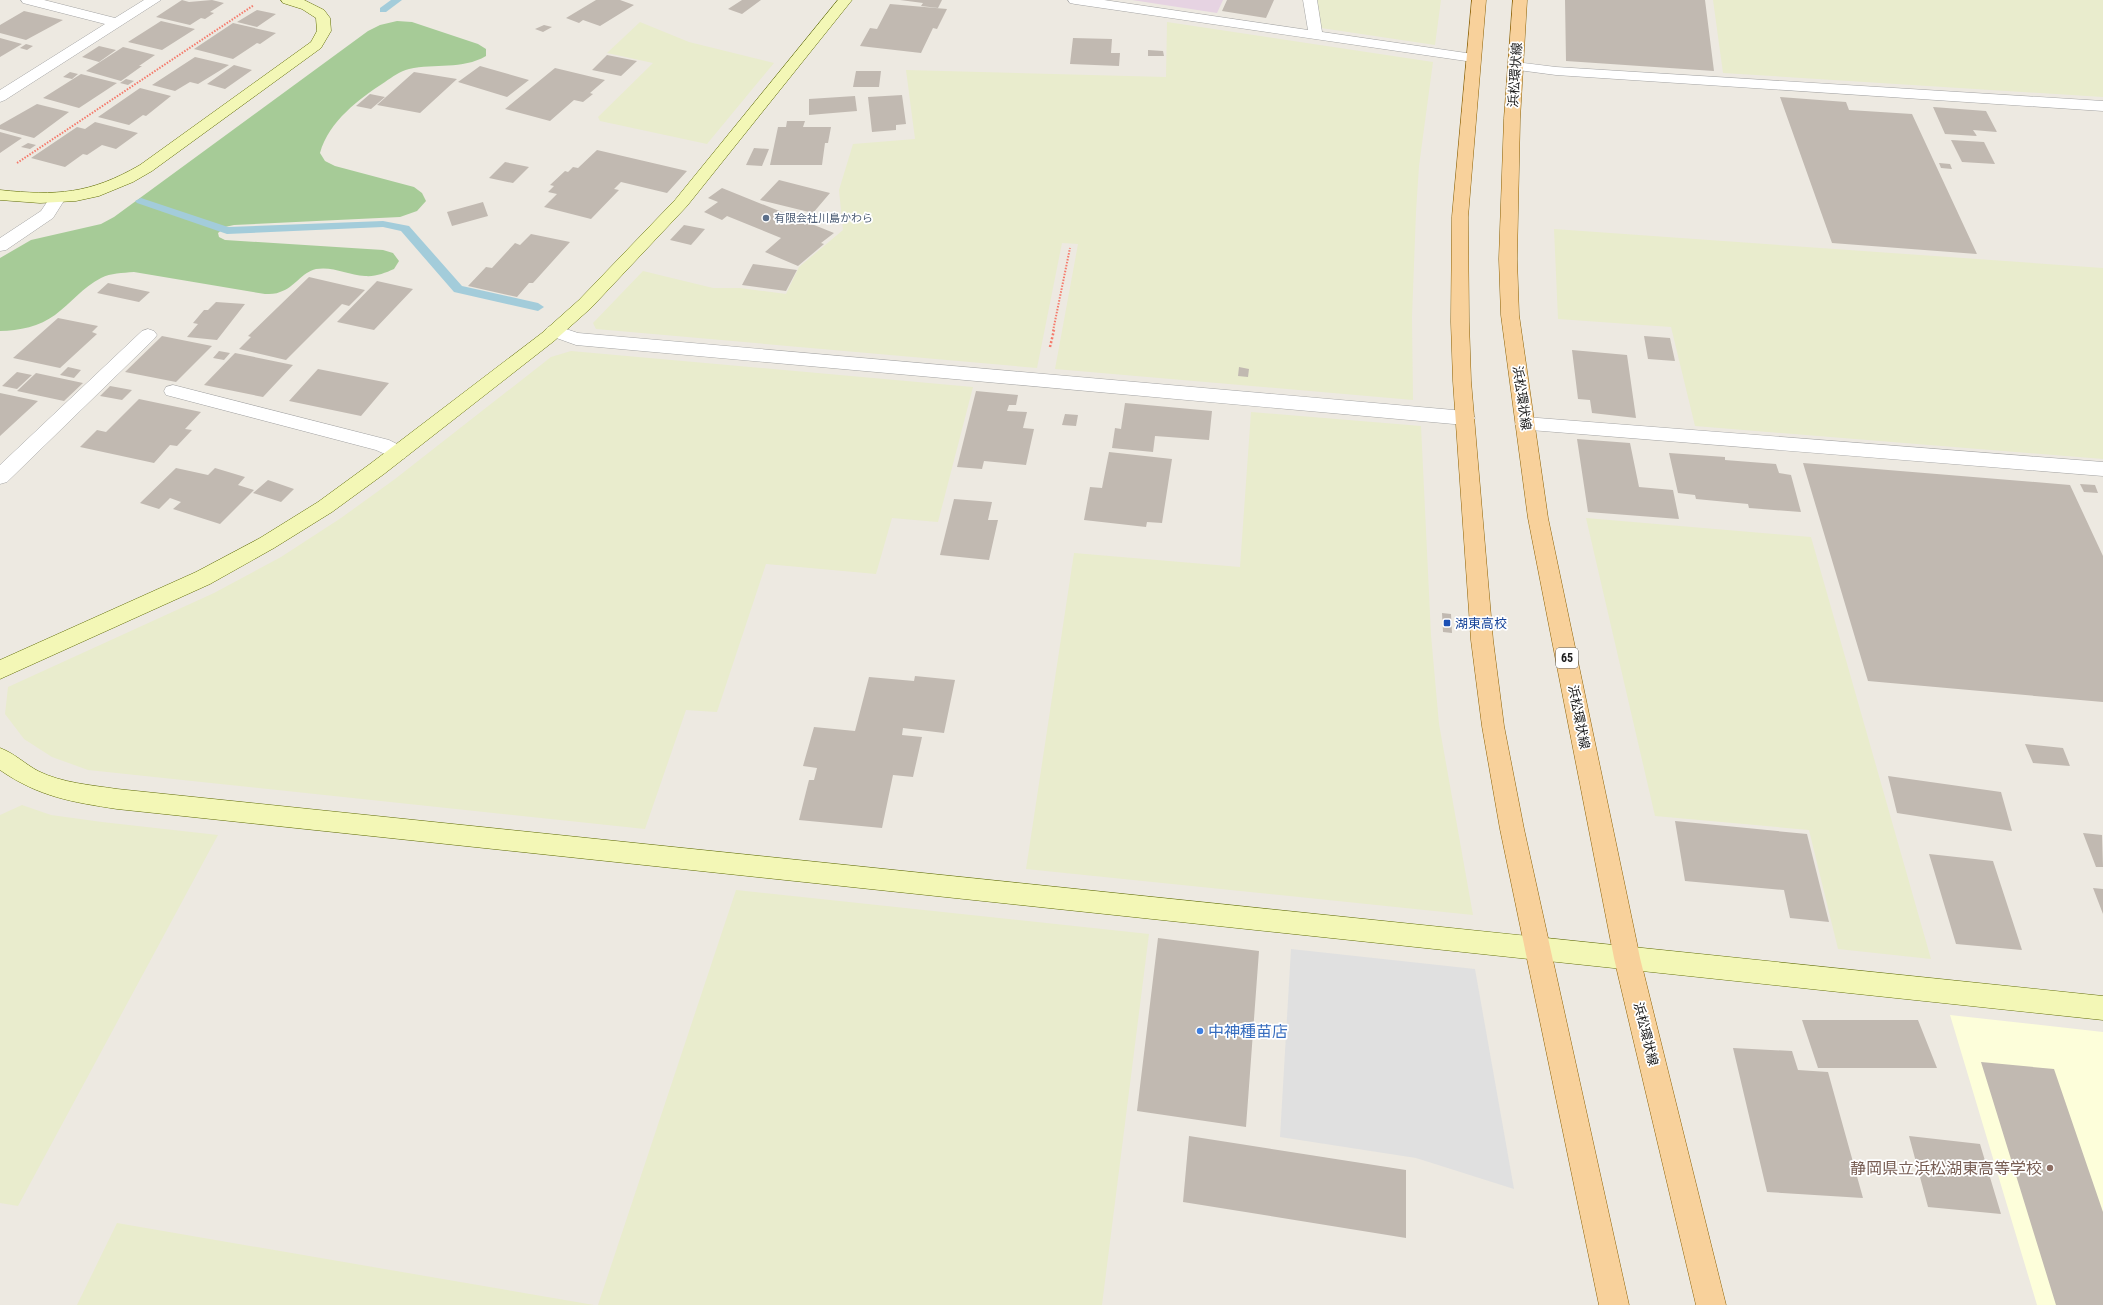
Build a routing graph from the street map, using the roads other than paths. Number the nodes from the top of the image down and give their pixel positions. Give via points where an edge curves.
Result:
1 (28, 0) edge
2 (154, 0) edge
3 (288, 0) edge
4 (845, 0) edge
5 (1075, 0) edge
6 (1310, 0) edge
7 (1480, 0) edge
8 (1520, 0) edge
9 (116, 23) junction
10 (1316, 36) junction
11 (1473, 58) junction
12 (1515, 66) junction
13 (0, 97) edge
14 (2103, 106) edge
15 (0, 194) edge
16 (57, 199) junction
17 (0, 246) edge
18 (554, 331) junction
19 (148, 335) dead end
20 (173, 391) dead end
21 (1465, 418) junction
22 (1525, 424) junction
23 (398, 453) junction
24 (2103, 470) edge
25 (0, 477) edge
26 (0, 670) edge
27 (0, 758) edge
28 (1539, 948) junction
29 (1627, 958) junction
30 (2103, 1008) edge
31 (1614, 1305) edge
32 (1711, 1305) edge

1 - 9 street
2 - 9 street
3 - 16 street via 316,10 324,20 324,32 316,45 127,180 104,190
4 - 18 street via 681,203 585,304
5 - 10 street
6 - 10 street
7 - 11 main road
8 - 12 main road, 浜松環状線 / 65
9 - 13 street
10 - 11 street
11 - 21 main road via 1460,217 1460,322
12 - 14 street via 1572,72
12 - 22 main road, 浜松環状線 / 65 via 1508,259 1510,314
15 - 16 street
16 - 17 street via 47,214
18 - 21 street via 576,339
18 - 23 street
19 - 25 street
20 - 23 street via 382,445
21 - 28 main road via 1482,640 1492,726
22 - 24 street
22 - 29 main road, 浜松環状線 / 65 via 1538,518
23 - 26 street via 318,511 203,578
27 - 28 street via 30,778 63,790 117,799
28 - 29 street
28 - 31 main road
29 - 30 street
29 - 32 main road, 浜松環状線 / 65

